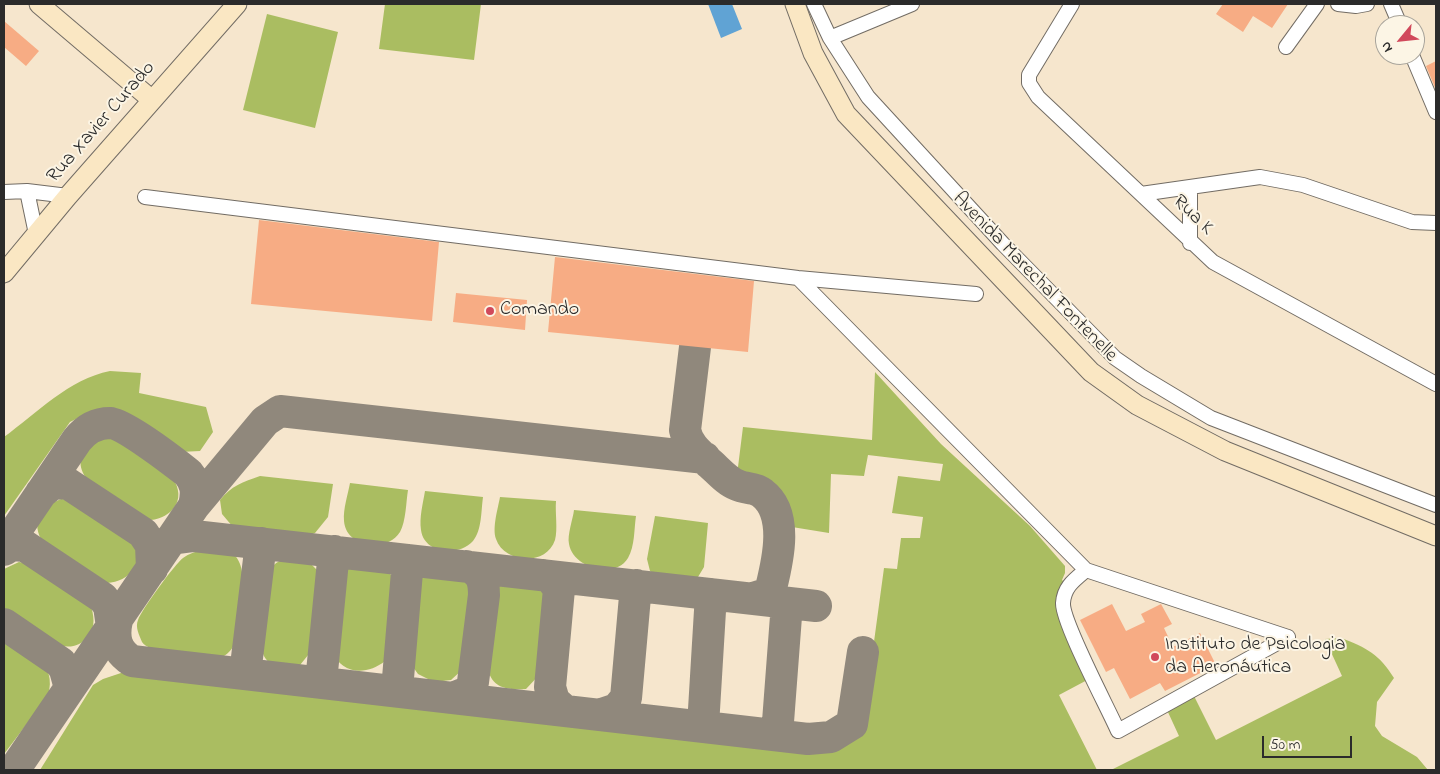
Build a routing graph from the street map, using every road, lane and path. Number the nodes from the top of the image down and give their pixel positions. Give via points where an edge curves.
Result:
1 (39, 4) edge
2 (237, 4) edge
3 (795, 4) edge
4 (814, 4) edge
5 (912, 4) edge
6 (1072, 4) edge
7 (1317, 4) edge
8 (1338, 4) edge
9 (1367, 4) edge
10 (830, 38) junction
11 (1286, 47) dead end
12 (1416, 65) edge
13 (152, 100) junction
14 (1436, 112) edge
15 (1190, 187) junction
16 (4, 192) edge
17 (26, 192) junction
18 (1141, 194) junction
19 (68, 196) junction
20 (144, 197) dead end
21 (1436, 223) edge
22 (36, 234) junction
23 (1190, 243) junction
24 (4, 274) edge
25 (798, 278) junction
26 (976, 294) dead end
27 (1436, 384) edge
28 (1436, 505) edge
29 (1436, 536) edge
30 (1086, 570) junction

1 - 13 main road
2 - 13 main road, Rua Xavier Curado
3 - 29 main road, Avenida Marechal Fontenelle via 813,52 846,114 1091,372 1137,405 1225,451
4 - 10 street
5 - 10 street
6 - 18 street, Rua K via 1029,75 1029,83 1038,97
7 - 11 street
8 - 9 street
10 - 28 street via 853,77 887,120 1115,358 1211,418
12 - 14 street
13 - 19 main road, Rua Xavier Curado
15 - 18 street
15 - 21 street via 1260,177 1280,179 1412,222
15 - 23 street
16 - 17 street
17 - 19 street
17 - 22 street
18 - 23 street, Rua K
19 - 22 main road, Rua Xavier Curado
20 - 25 street
22 - 24 main road, Rua Xavier Curado
23 - 27 street, Rua K via 1213,262
25 - 26 street
25 - 30 street
30 - 30 street via 1142,588 1288,637 1118,730 1072,634 1063,604 1068,584

